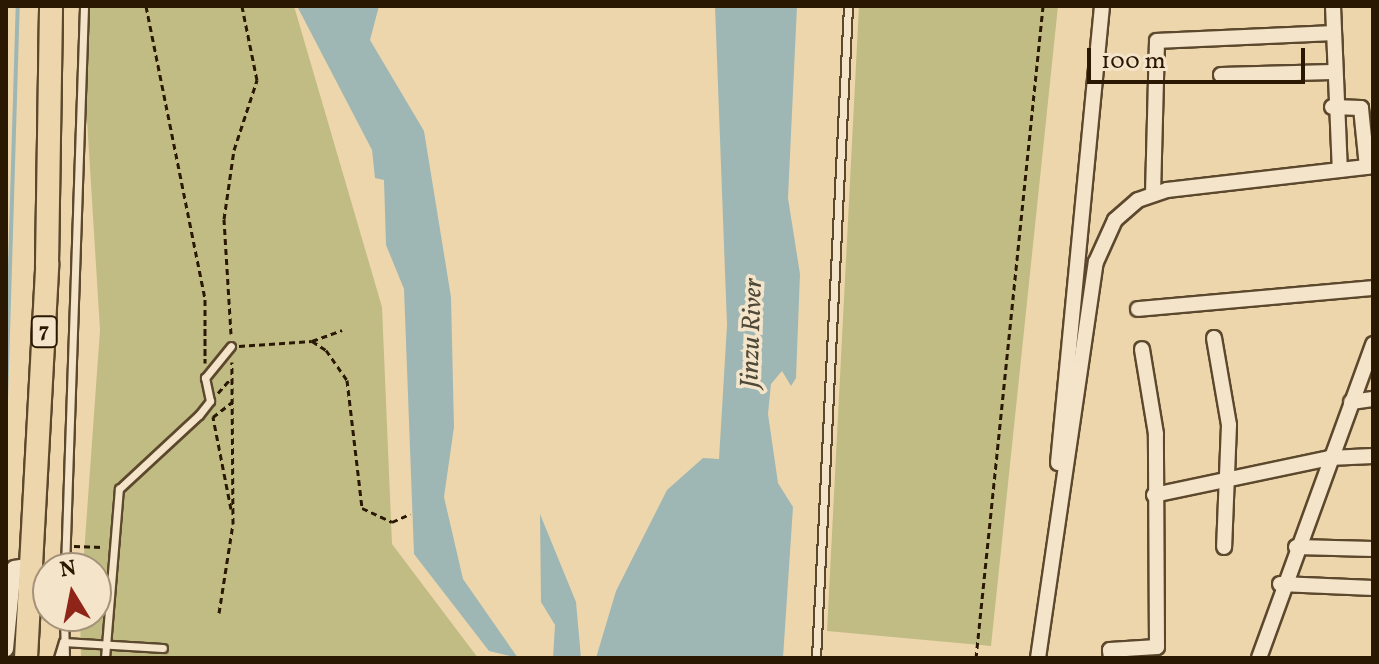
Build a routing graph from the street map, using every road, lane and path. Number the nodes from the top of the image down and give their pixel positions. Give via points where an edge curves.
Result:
1 (51, 6) edge
2 (84, 6) edge
3 (146, 6) edge
4 (242, 6) edge
5 (848, 6) edge
6 (1043, 6) edge
7 (1102, 6) edge
8 (1333, 6) edge
9 (1333, 33) junction
10 (1332, 72) junction
11 (1221, 75) dead end
12 (1332, 107) junction
13 (1370, 166) edge
14 (1340, 170) junction
15 (1153, 194) junction
16 (1373, 288) edge
17 (1138, 309) dead end
18 (342, 330) dead end
19 (1214, 338) dead end
20 (312, 341) junction
21 (1373, 344) edge
22 (231, 346) junction
23 (1142, 349) dead end
24 (205, 378) junction
25 (1373, 399) edge
26 (232, 402) junction
27 (1351, 402) junction
28 (1373, 456) edge
29 (1329, 458) junction
30 (1226, 480) junction
31 (1154, 495) junction
32 (1058, 512) junction
33 (232, 513) junction
34 (410, 514) dead end
35 (66, 545) junction
36 (110, 547) junction
37 (1224, 547) dead end
38 (1296, 547) junction
39 (1373, 549) edge
40 (32, 552) edge
41 (66, 552) edge
42 (32, 565) joint
43 (1280, 584) junction
44 (1373, 588) edge
45 (219, 613) dead end
46 (63, 632) edge
47 (63, 642) junction
48 (104, 645) junction
49 (163, 648) dead end
50 (6, 649) edge
51 (26, 658) edge
52 (58, 658) edge
53 (65, 658) edge
54 (105, 658) edge
55 (816, 658) edge
56 (976, 658) edge
57 (1038, 658) edge
58 (1111, 658) edge
59 (1259, 658) edge

1 - 40 main road, 7
2 - 35 lane
3 - 24 path via 205,299
4 - 22 path via 257,80 234,150 224,219
5 - 55 lane
6 - 56 path
7 - 32 street via 1058,420
8 - 9 street
9 - 10 street
9 - 15 street via 1157,41
10 - 11 street
10 - 12 street
12 - 13 street via 1361,108
12 - 14 street
13 - 14 street
14 - 15 street
15 - 32 street via 1115,220 1096,262
16 - 17 street
18 - 20 path
19 - 30 street via 1229,425
20 - 22 path
20 - 34 path via 347,380 362,508 392,522
21 - 27 street
22 - 24 lane
22 - 26 path
23 - 31 street via 1156,434
24 - 36 lane via 210,401 119,489
25 - 27 street
26 - 33 path
26 - 33 path via 213,417
27 - 29 street
28 - 29 street
29 - 30 street
29 - 38 street
30 - 31 street
30 - 37 street
31 - 58 street via 1157,647 1110,650
32 - 57 street
33 - 45 path
35 - 36 path
35 - 41 lane
36 - 48 lane
38 - 39 street
38 - 43 street
42 - 50 street via 14,568
42 - 51 main road, 7
43 - 44 street
43 - 59 street
46 - 47 lane
47 - 48 lane
47 - 52 lane
47 - 53 lane
48 - 49 lane
48 - 54 lane

